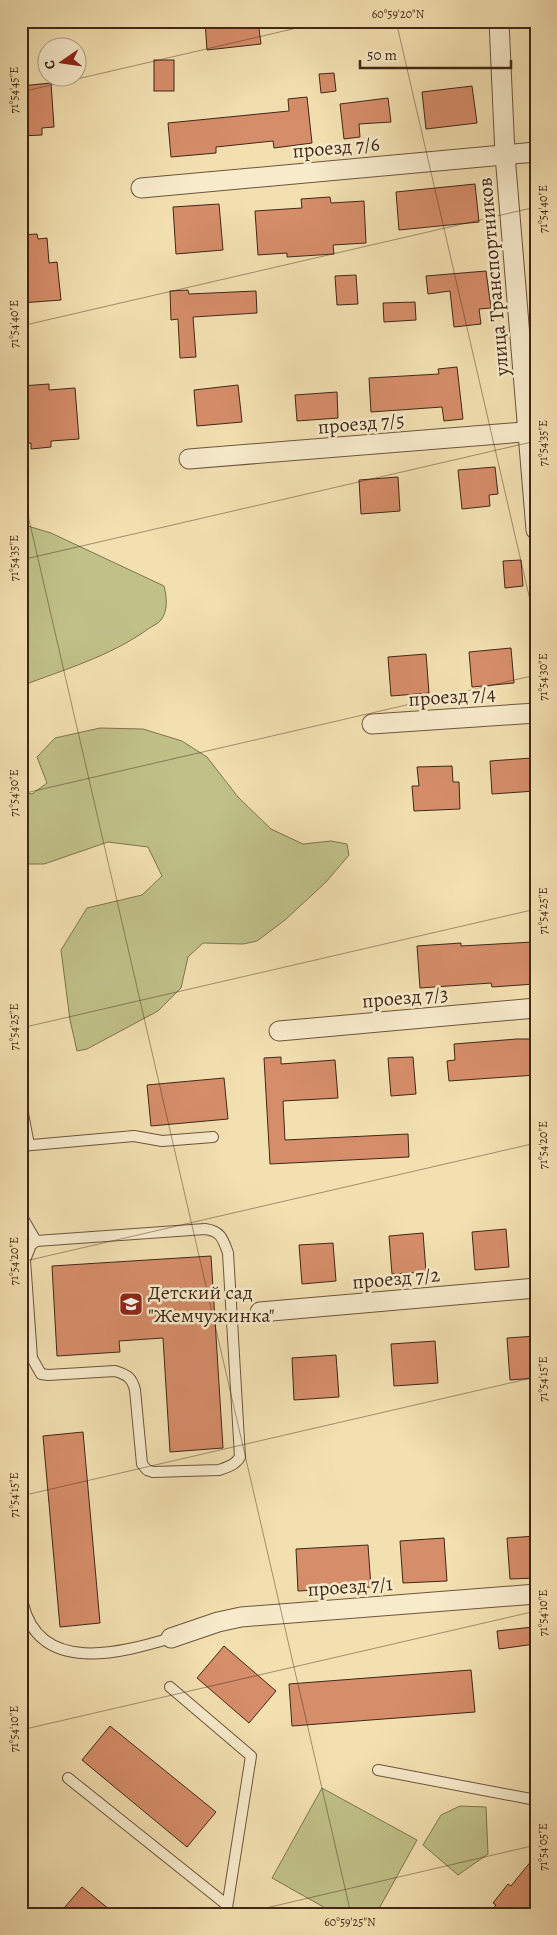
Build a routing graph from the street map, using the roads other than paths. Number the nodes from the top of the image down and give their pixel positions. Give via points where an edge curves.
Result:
1 (499, 21) edge
2 (536, 152) edge
3 (505, 155) junction
4 (141, 188) dead end
5 (532, 432) edge
6 (189, 459) dead end
7 (536, 530) edge
8 (536, 713) edge
9 (372, 724) dead end
10 (536, 1008) edge
11 (279, 1031) dead end
12 (21, 1102) edge
13 (213, 1137) dead end
14 (25, 1146) edge
15 (21, 1215) edge
16 (36, 1241) junction
17 (536, 1288) edge
18 (260, 1312) dead end
19 (21, 1581) edge
20 (536, 1594) edge
21 (171, 1638) joint
22 (170, 1687) dead end
23 (378, 1770) dead end
24 (68, 1778) dead end
25 (536, 1800) edge
26 (227, 1909) edge

1 - 3 street, улица Транспортников
2 - 3 street, проезд 7/6
3 - 4 street, проезд 7/6
3 - 5 street, улица Транспортников
5 - 6 street, проезд 7/5
5 - 7 street, улица Транспортников
8 - 9 street, проезд 7/4
10 - 11 street, проезд 7/3
12 - 14 lane
13 - 14 lane via 162,1141 134,1136
15 - 16 lane
16 - 16 lane via 205,1229 214,1230 220,1236 228,1253 240,1457 237,1462 219,1470 147,1470 142,1464 132,1379 115,1372 41,1374 32,1358 25,1260
17 - 18 street, проезд 7/2
19 - 21 lane via 28,1617 35,1629 56,1647 85,1654 138,1648
20 - 21 street, проезд 7/1 via 241,1617
22 - 26 lane via 251,1756
23 - 25 lane
24 - 26 lane

